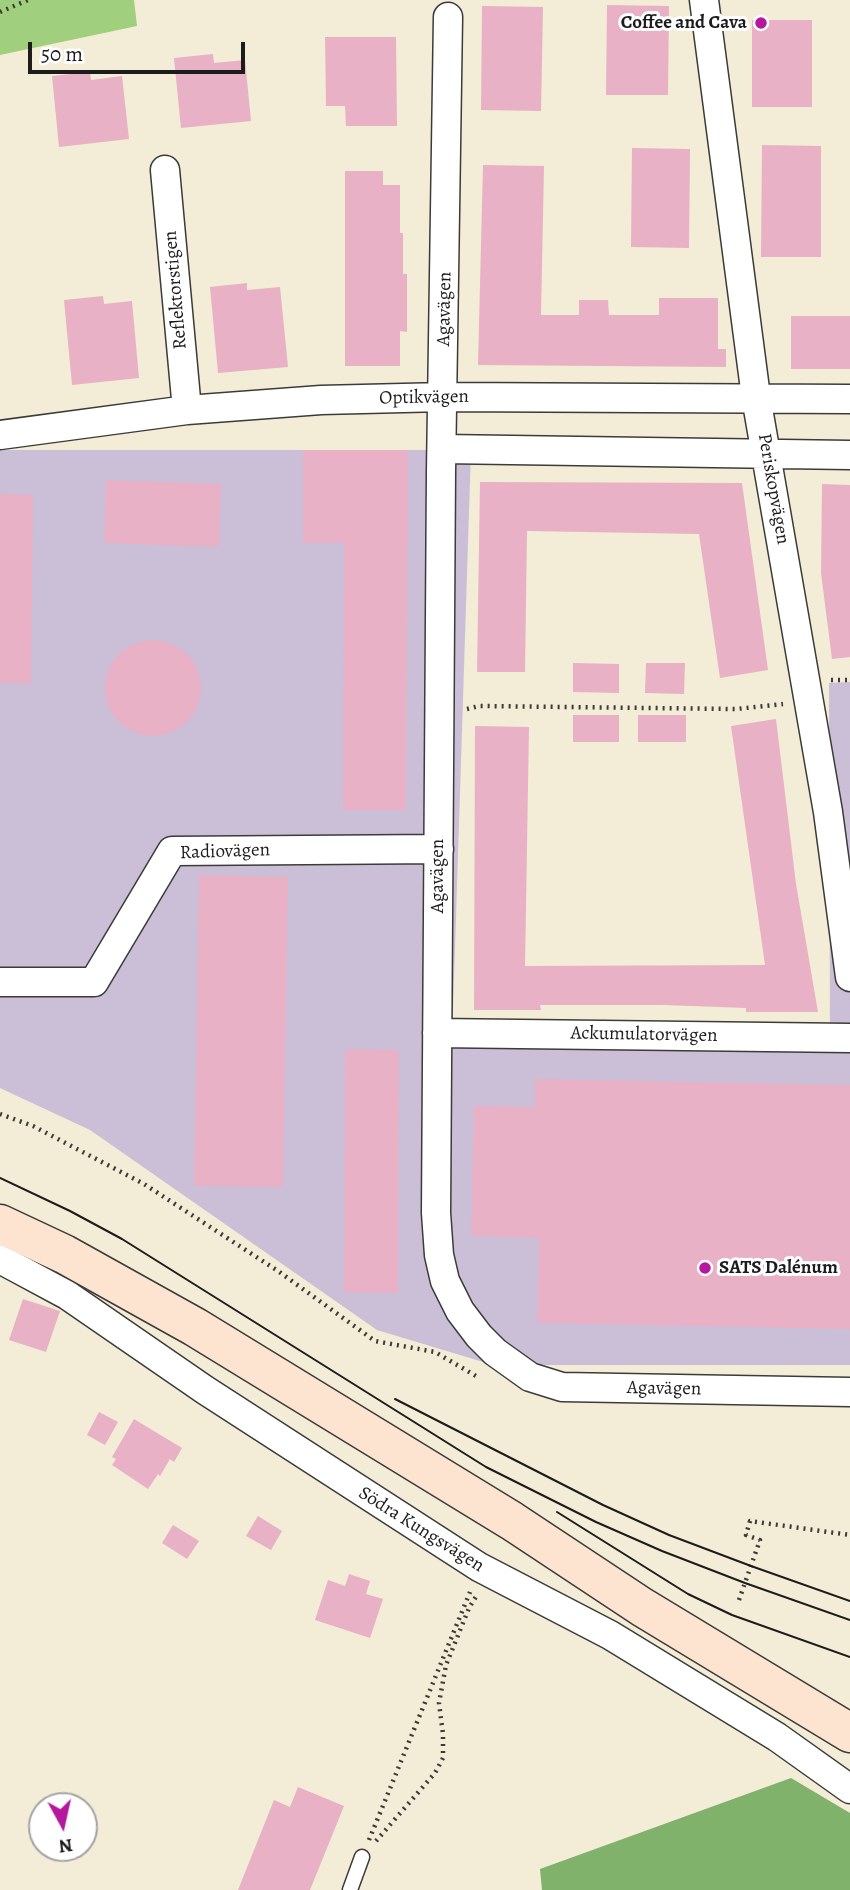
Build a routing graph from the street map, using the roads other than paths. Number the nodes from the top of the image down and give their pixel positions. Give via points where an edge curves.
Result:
1 (704, 0) edge
2 (448, 18) dead end
3 (165, 170) dead end
4 (444, 397) junction
5 (755, 397) junction
6 (850, 399) edge
7 (187, 410) junction
8 (0, 435) edge
9 (443, 449) junction
10 (767, 455) junction
11 (850, 456) edge
12 (439, 849) junction
13 (850, 978) edge
14 (0, 982) edge
15 (437, 1033) junction
16 (850, 1038) edge
17 (0, 1224) edge
18 (0, 1259) edge
19 (850, 1392) edge
20 (850, 1733) edge
21 (850, 1789) edge
22 (362, 1857) road end
23 (350, 1890) edge

1 - 5 street, Periskopvägen
2 - 4 street, Agavägen
3 - 7 street, Reflektorstigen
4 - 5 street, Optikvägen
4 - 7 street, Optikvägen
4 - 9 street, Agavägen
5 - 6 street, Optikvägen
5 - 10 street, Periskopvägen
7 - 8 street, Optikvägen
9 - 10 street
9 - 12 street, Agavägen
10 - 11 street
10 - 13 street, Periskopvägen via 828,812
12 - 14 street, Radiovägen via 172,851 94,982
12 - 15 street, Agavägen
15 - 16 street, Ackumulatorvägen
15 - 19 street, Agavägen via 439,1255 445,1281 460,1311 495,1352 530,1377 562,1387
17 - 20 main road via 195,1327
18 - 21 street, Södra Kungsvägen via 67,1295 485,1570 610,1635 777,1737
22 - 23 lane

